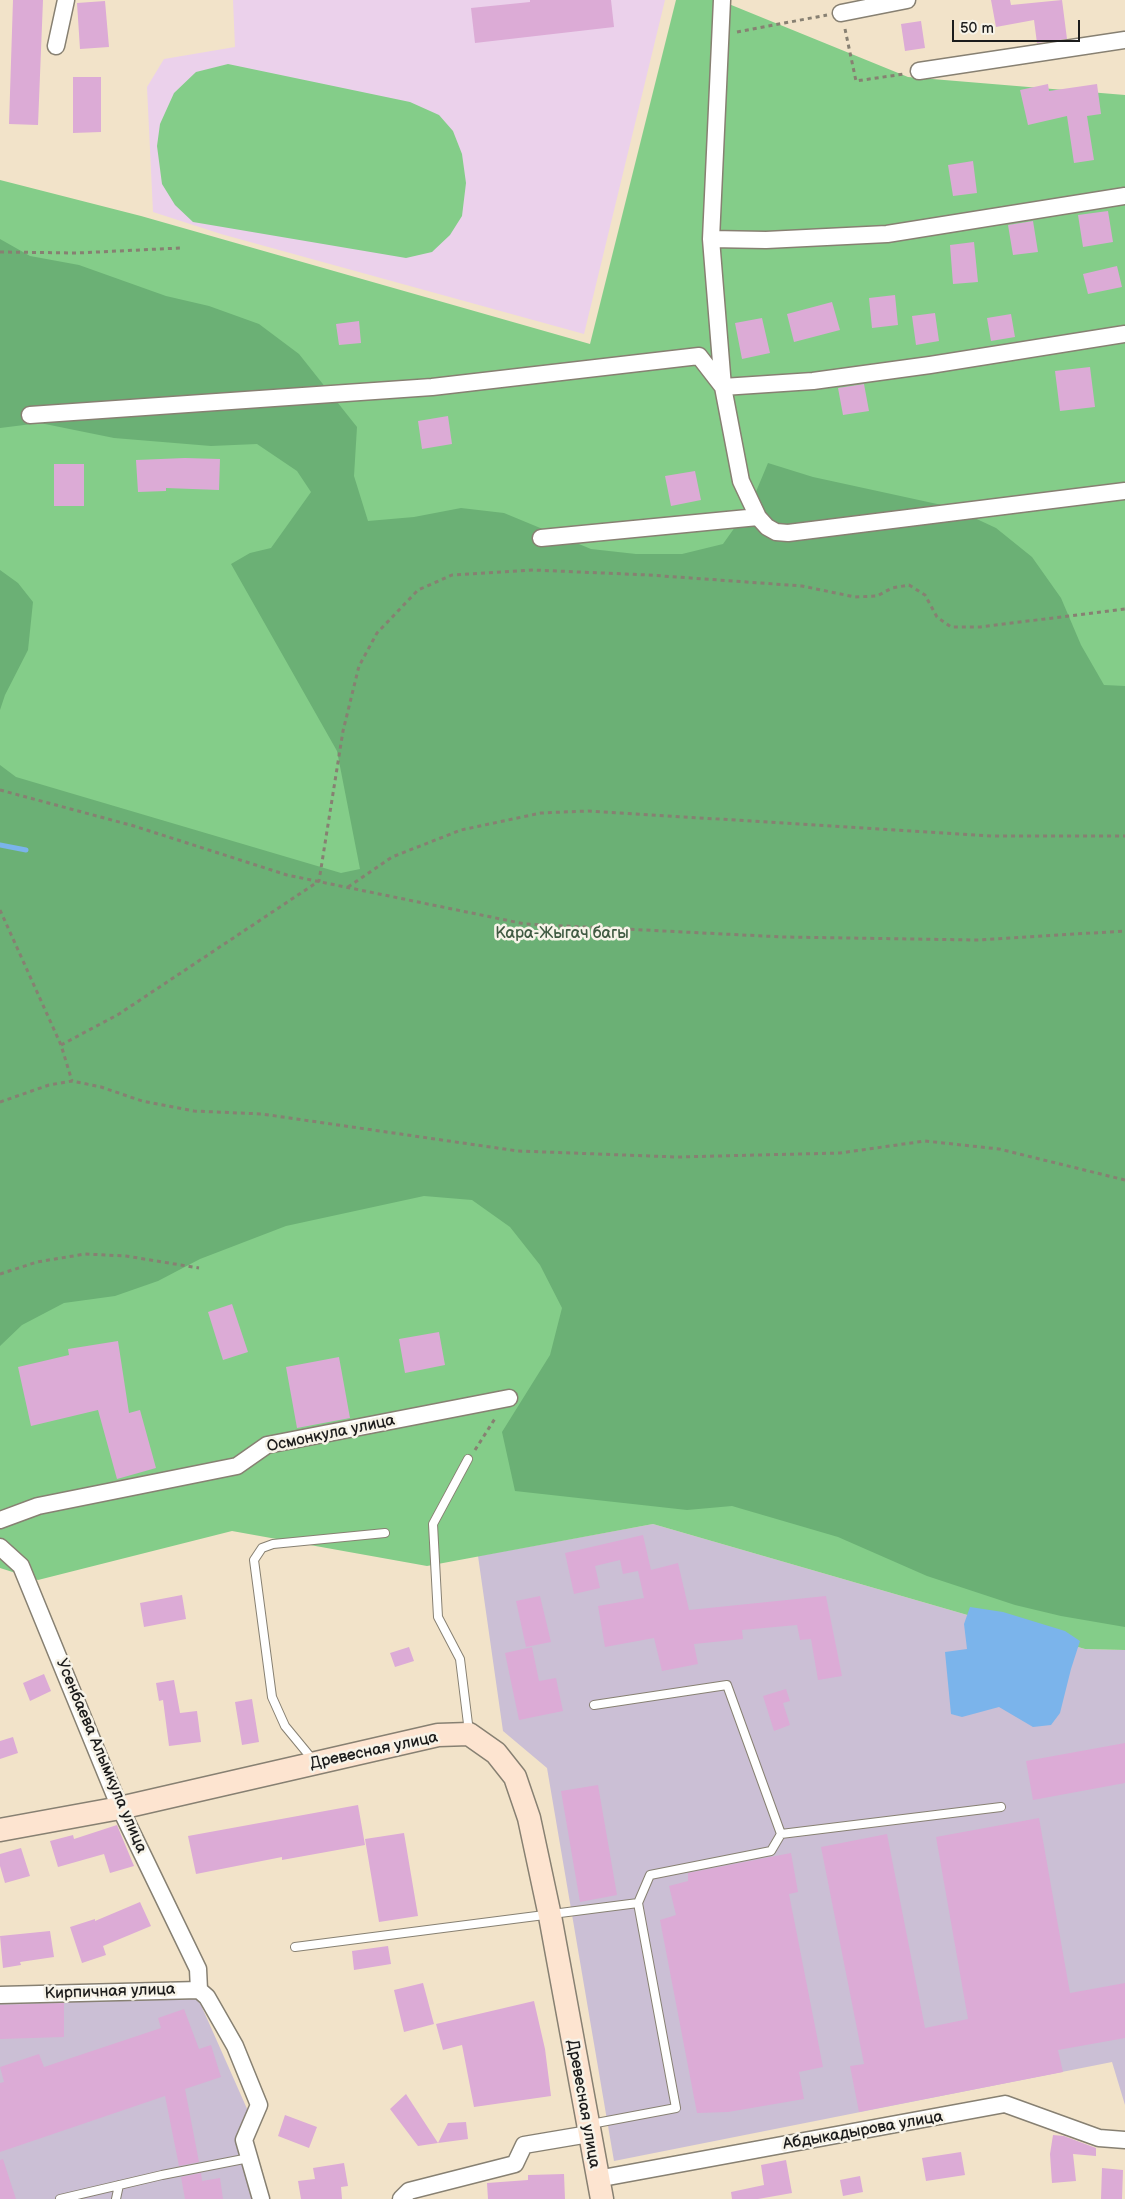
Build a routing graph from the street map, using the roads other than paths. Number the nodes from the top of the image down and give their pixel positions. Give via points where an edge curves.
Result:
1 (66, 0) edge
2 (722, 0) edge
3 (907, 0) edge
4 (841, 13) road end
5 (1125, 40) edge
6 (56, 46) dead end
7 (919, 71) road end
8 (1125, 196) edge
9 (711, 239) junction
10 (1125, 334) edge
11 (723, 387) junction
12 (30, 415) dead end
13 (1125, 490) edge
14 (758, 517) junction
15 (541, 538) dead end
16 (509, 1398) road end
17 (468, 1459) road end
18 (0, 1520) edge
19 (385, 1534) dead end
20 (0, 1547) edge
21 (594, 1705) dead end
22 (469, 1734) junction
23 (315, 1763) junction
24 (1001, 1807) dead end
25 (120, 1808) junction
26 (0, 1830) edge
27 (781, 1834) junction
28 (638, 1903) junction
29 (550, 1916) junction
30 (295, 1947) dead end
31 (198, 1969) joint
32 (200, 1990) junction
33 (0, 1995) edge
34 (588, 2129) junction
35 (1125, 2140) edge
36 (249, 2158) junction
37 (119, 2185) junction
38 (599, 2189) edge
39 (60, 2199) edge
40 (116, 2199) edge
41 (261, 2199) edge
42 (401, 2199) edge

1 - 6 street
2 - 9 street
3 - 4 street
5 - 7 street
8 - 9 street via 887,234 766,240
9 - 11 street
10 - 11 street via 920,367 813,381
11 - 12 street via 699,356 432,387
11 - 14 street via 741,481
13 - 14 street via 788,533 766,527
14 - 15 street
16 - 18 street, Осмонкула улица via 267,1445 236,1466 38,1506
17 - 22 lane via 433,1524 438,1617 460,1659
19 - 23 lane via 273,1544 262,1548 254,1560 272,1698 285,1726
20 - 25 street, Усенбаева Алымкула улица via 21,1566
21 - 27 lane via 727,1686
22 - 23 street, Древесная улица via 438,1735
22 - 29 street, Древесная улица via 496,1752 515,1777 529,1818
23 - 25 street, Древесная улица
24 - 27 lane
25 - 26 street, Древесная улица
25 - 31 street, Усенбаева Алымкула улица
27 - 28 lane via 771,1851 650,1875
28 - 29 lane
28 - 34 lane via 676,2108
29 - 30 lane
29 - 34 street, Древесная улица
31 - 32 street, Кирпичная улица
32 - 33 street, Кирпичная улица
32 - 36 street via 235,2046 259,2105 244,2140
34 - 38 street, Древесная улица
34 - 42 street via 524,2145 515,2164 409,2191
35 - 38 street, Абдыкадырова улица via 1099,2138 1005,2104
36 - 37 lane
36 - 41 street
37 - 39 lane
37 - 40 lane

